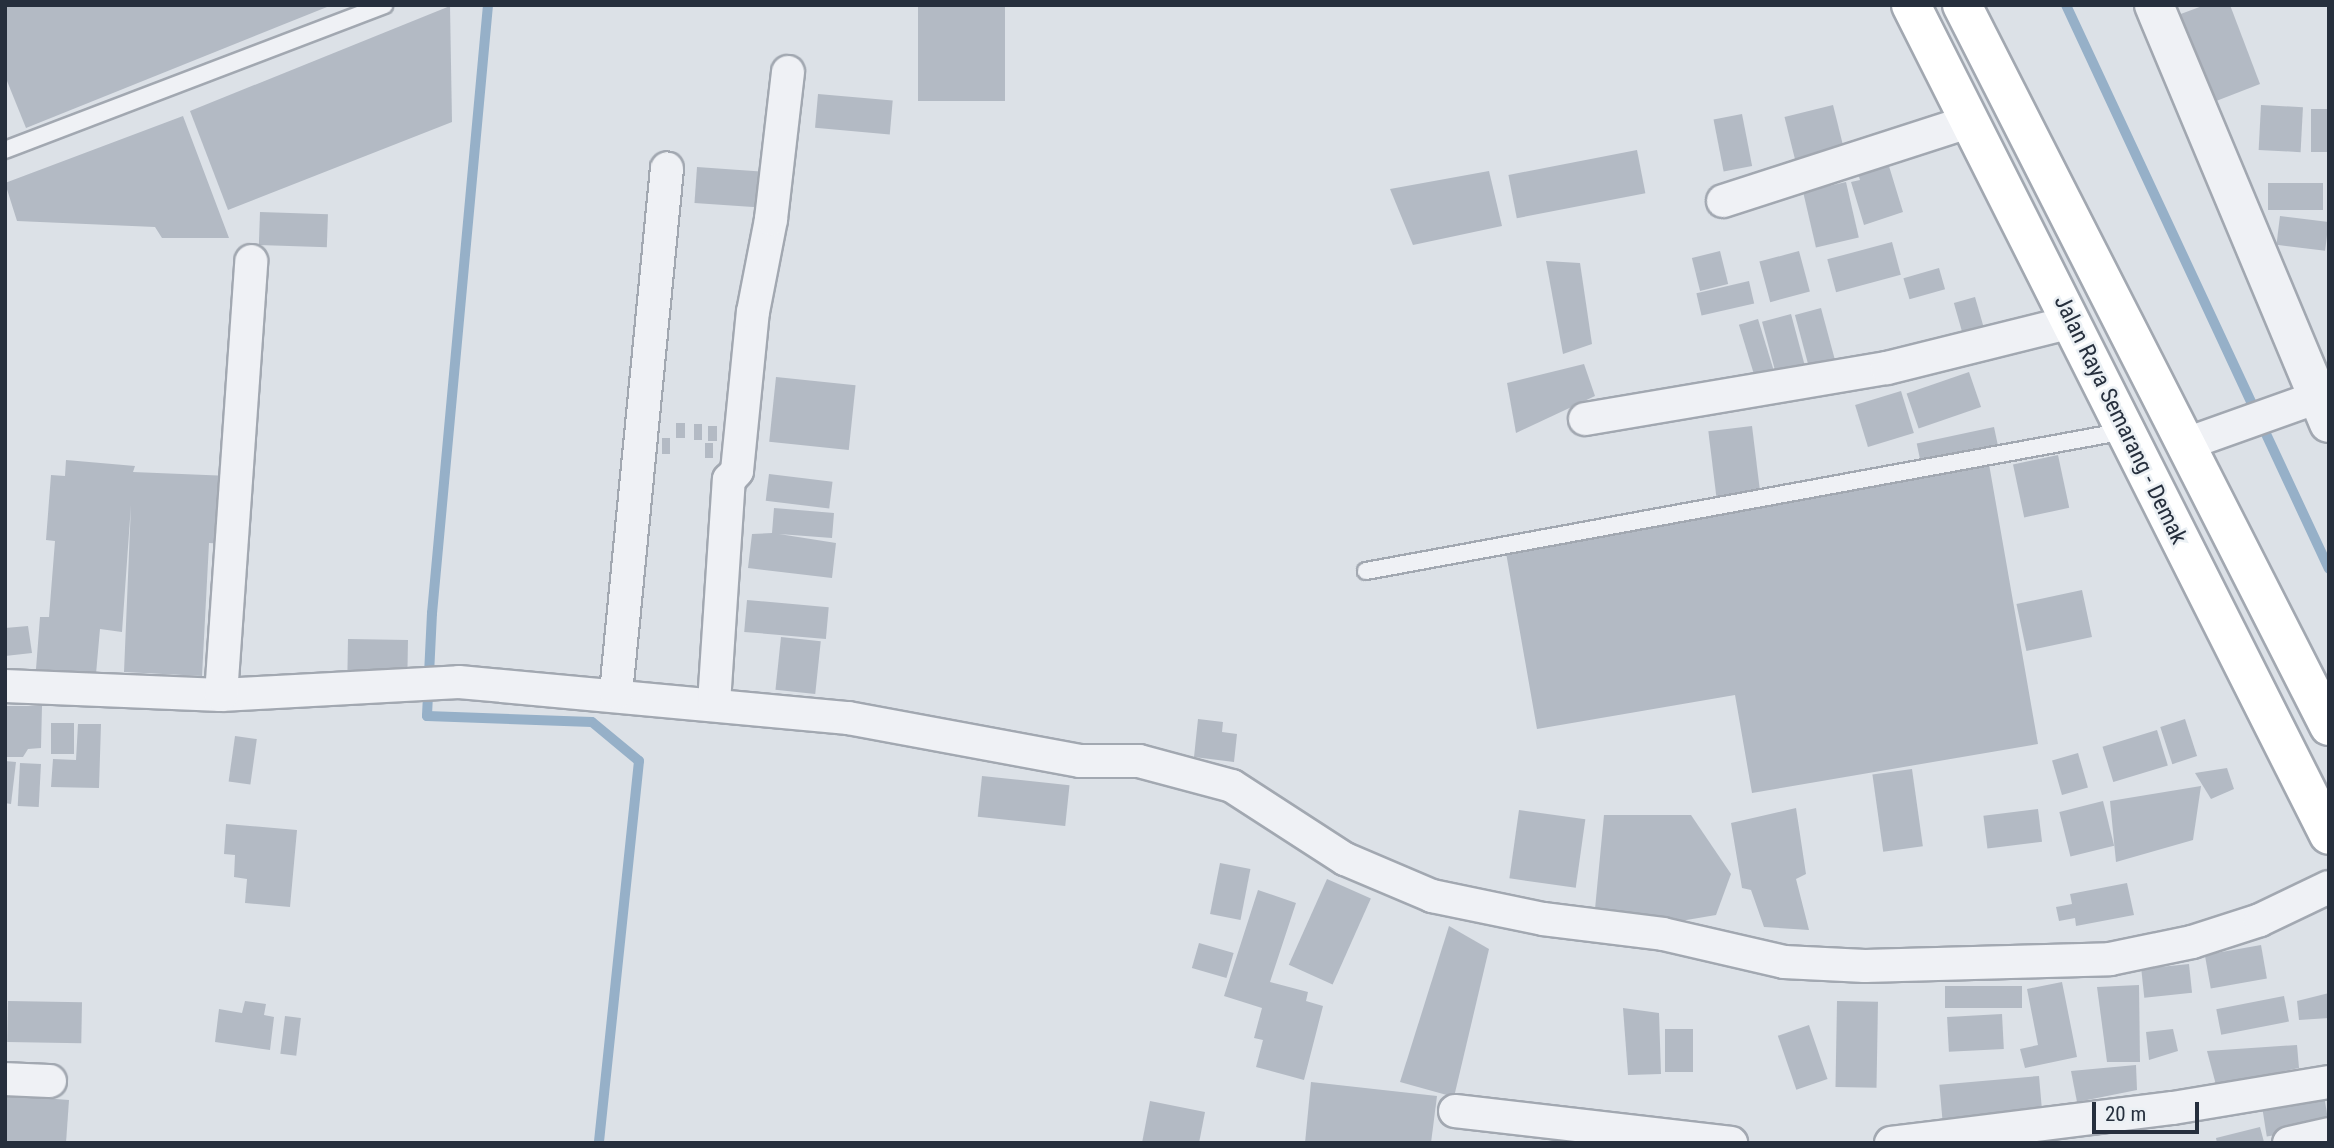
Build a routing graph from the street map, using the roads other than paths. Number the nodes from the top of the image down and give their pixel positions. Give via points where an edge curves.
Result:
1 (384, 5) edge
2 (1910, 5) edge
3 (1962, 5) edge
4 (2154, 5) edge
5 (788, 72) dead end
6 (1970, 121) junction
7 (5, 150) edge
8 (667, 168) dead end
9 (1723, 201) dead end
10 (251, 261) dead end
11 (2073, 321) junction
12 (2319, 403) edge
13 (1585, 419) dead end
14 (2124, 431) junction
15 (2197, 439) junction
16 (1366, 571) dead end
17 (2278, 628) junction
18 (2234, 649) junction
19 (5, 686) edge
20 (616, 693) junction
21 (221, 695) junction
22 (714, 703) junction
23 (2329, 726) edge
24 (2329, 835) edge
25 (2329, 887) edge
26 (5, 1079) edge
27 (50, 1081) dead end
28 (2329, 1082) edge
29 (1455, 1111) dead end
30 (2329, 1134) edge
31 (1731, 1143) edge
32 (1891, 1143) edge
33 (2289, 1143) edge

1 - 7 lane
2 - 6 highway, Jalan Raya Semarang - Demak
3 - 15 highway, Jalan Raya Semarang - Demak
4 - 12 street
5 - 22 street via 771,219 753,312 737,471 729,480
6 - 9 street
6 - 11 highway, Jalan Raya Semarang - Demak
8 - 20 street
10 - 21 street
11 - 13 street via 1887,368
11 - 14 highway, Jalan Raya Semarang - Demak
12 - 15 street
14 - 16 lane
14 - 18 highway, Jalan Raya Semarang - Demak
15 - 17 highway, Jalan Raya Semarang - Demak
17 - 18 highway
17 - 23 highway, Jalan Raya Semarang - Demak
18 - 24 highway, Jalan Raya Semarang - Demak
19 - 21 street
20 - 21 street via 388,682
20 - 22 street
22 - 25 street via 848,718 1080,761 1139,761 1232,786 1345,859 1432,896 1543,919 1662,934 1784,962 1865,966 2110,959 2192,942 2249,924
26 - 27 street
28 - 32 street via 2173,1108
29 - 31 street
30 - 33 street

